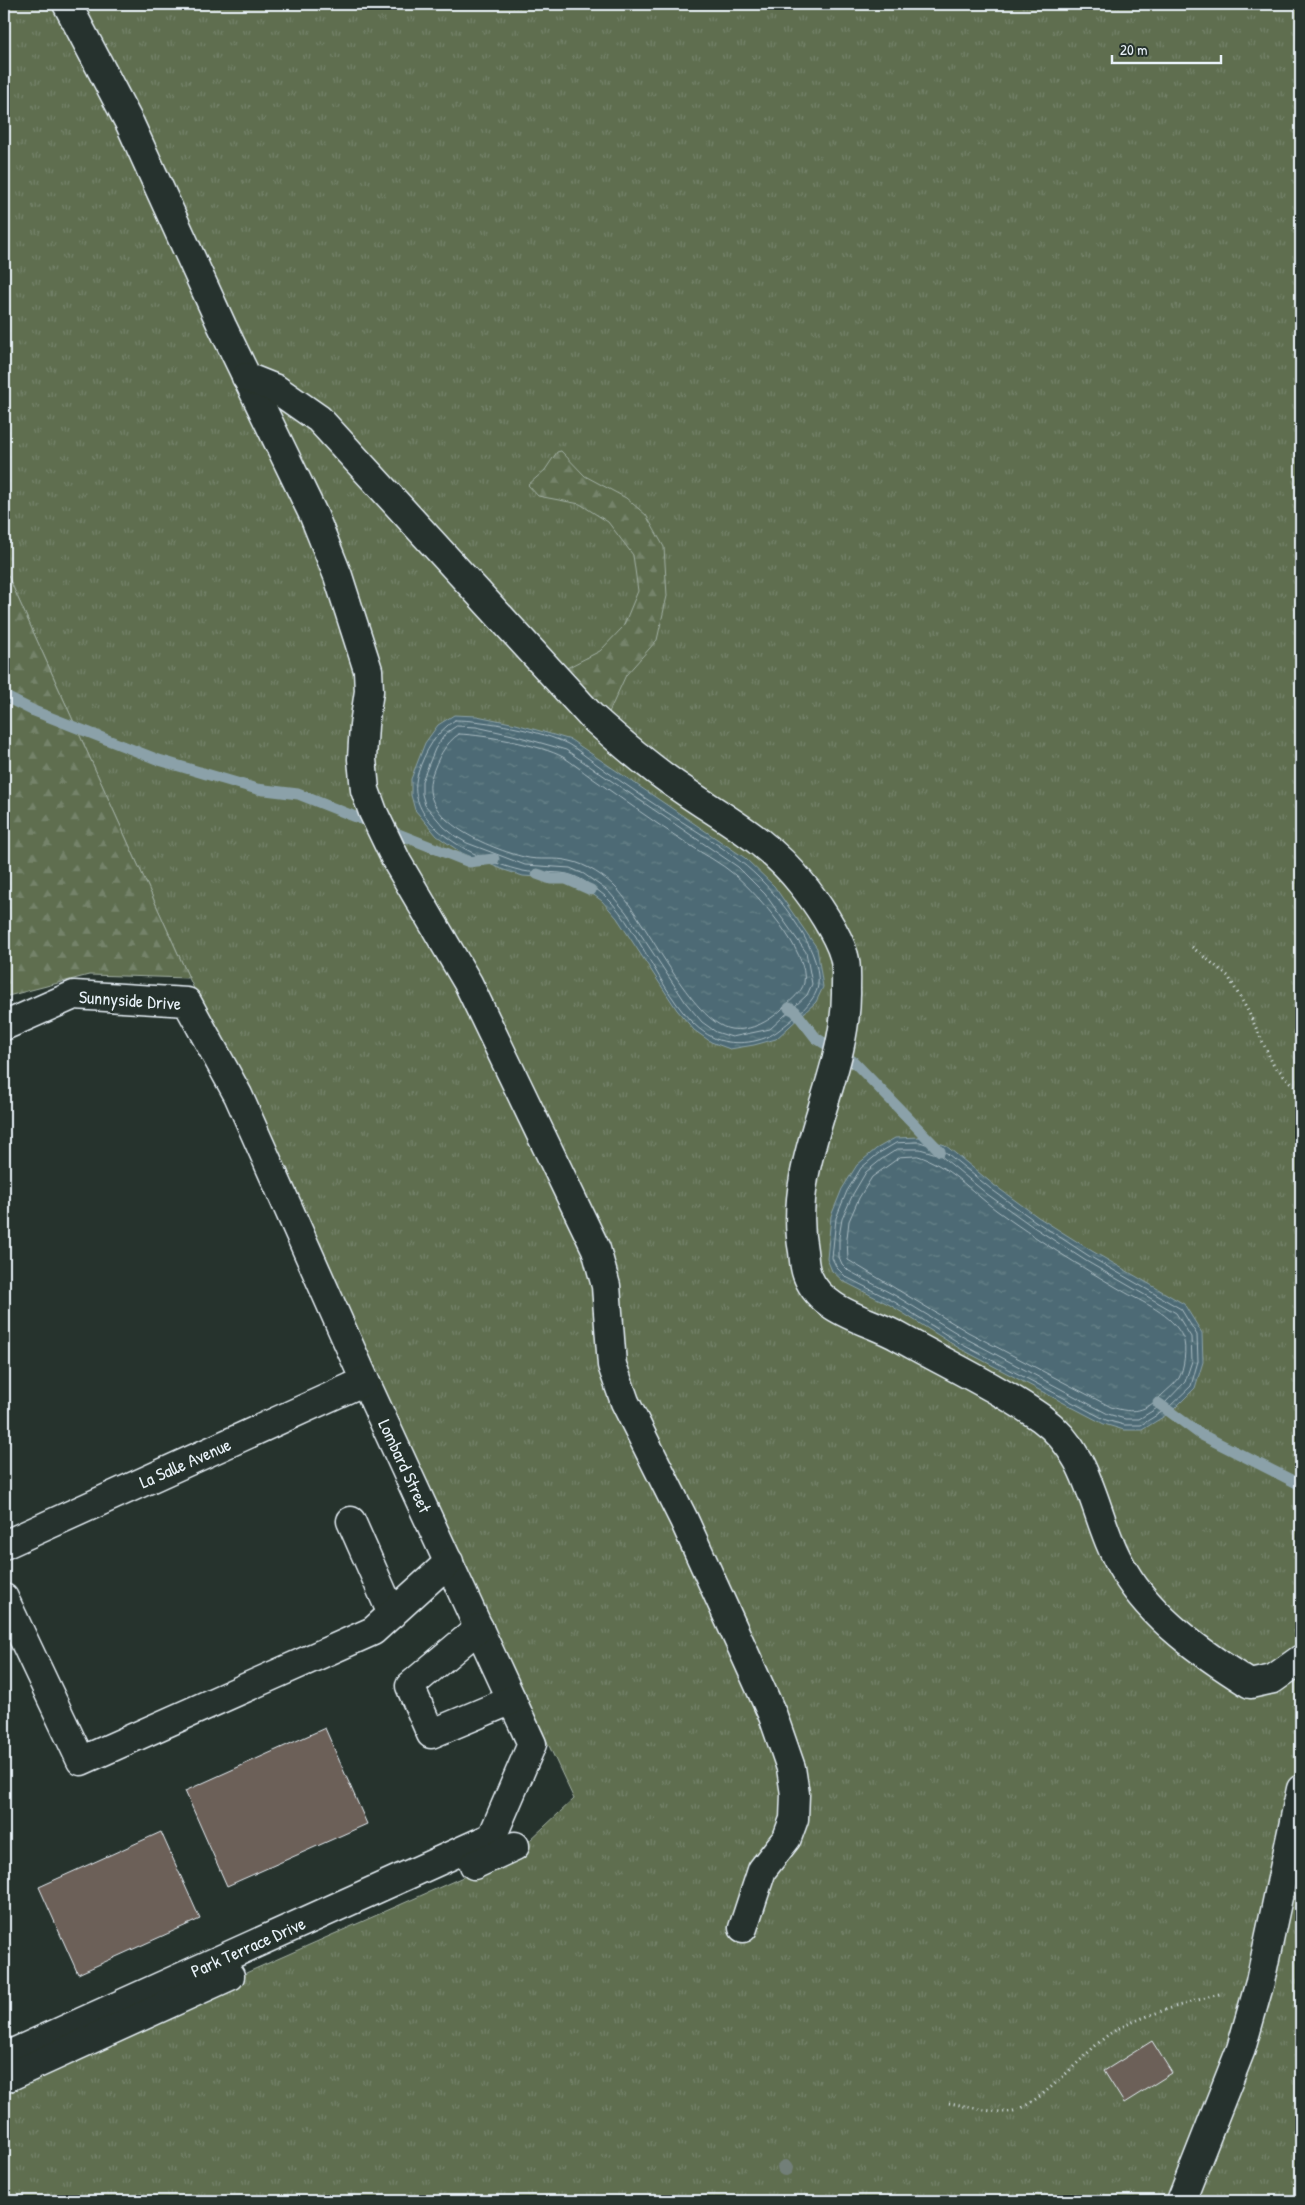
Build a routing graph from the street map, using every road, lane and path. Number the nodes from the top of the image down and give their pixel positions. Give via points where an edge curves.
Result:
1 (67, 4) edge
2 (246, 377) junction
3 (1192, 947) dead end
4 (4, 1026) edge
5 (1301, 1093) edge
6 (238, 1095) joint
7 (365, 1381) junction
8 (351, 1521) dead end
9 (4, 1545) edge
10 (449, 1562) junction
11 (4, 1598) edge
12 (392, 1614) junction
13 (479, 1628) junction
14 (1301, 1659) edge
15 (512, 1700) junction
16 (1301, 1789) edge
17 (504, 1841) junction
18 (743, 1928) dead end
19 (1260, 1982) junction
20 (4, 2057) edge
21 (4, 2079) edge
22 (949, 2103) dead end
23 (1181, 2201) edge

1 - 2 street via 130,124
2 - 14 street via 276,390 319,419 591,716 682,790 777,855 822,915 844,954 847,1003 846,1025 803,1184 799,1216 808,1277 818,1293 854,1317 895,1335 1039,1417 1060,1434 1080,1460 1124,1571 1148,1603 1176,1630 1227,1670 1250,1684 1273,1679
2 - 18 street via 317,525 338,576 368,670 362,759 365,790 373,812 397,862 468,983 596,1249 606,1286 612,1365 625,1402 684,1520 773,1716 791,1768 794,1819 787,1838 762,1870
3 - 5 path via 1228,976 1273,1064
4 - 6 street, Sunnyside Drive via 74,994 187,1002
6 - 7 street, Lombard Street
7 - 9 street, La Salle Avenue
7 - 10 street, Lombard Street
8 - 12 street
10 - 12 street
10 - 13 street, Lombard Street
11 - 12 street via 81,1761 373,1631
13 - 15 street, Lombard Street
13 - 15 street via 410,1686 431,1734
15 - 17 street, Lombard Street via 532,1744
16 - 19 street
17 - 20 street, Park Terrace Drive
17 - 21 street
19 - 22 path via 1148,2017 1109,2035 1020,2110 1006,2112
19 - 23 street via 1241,2048

